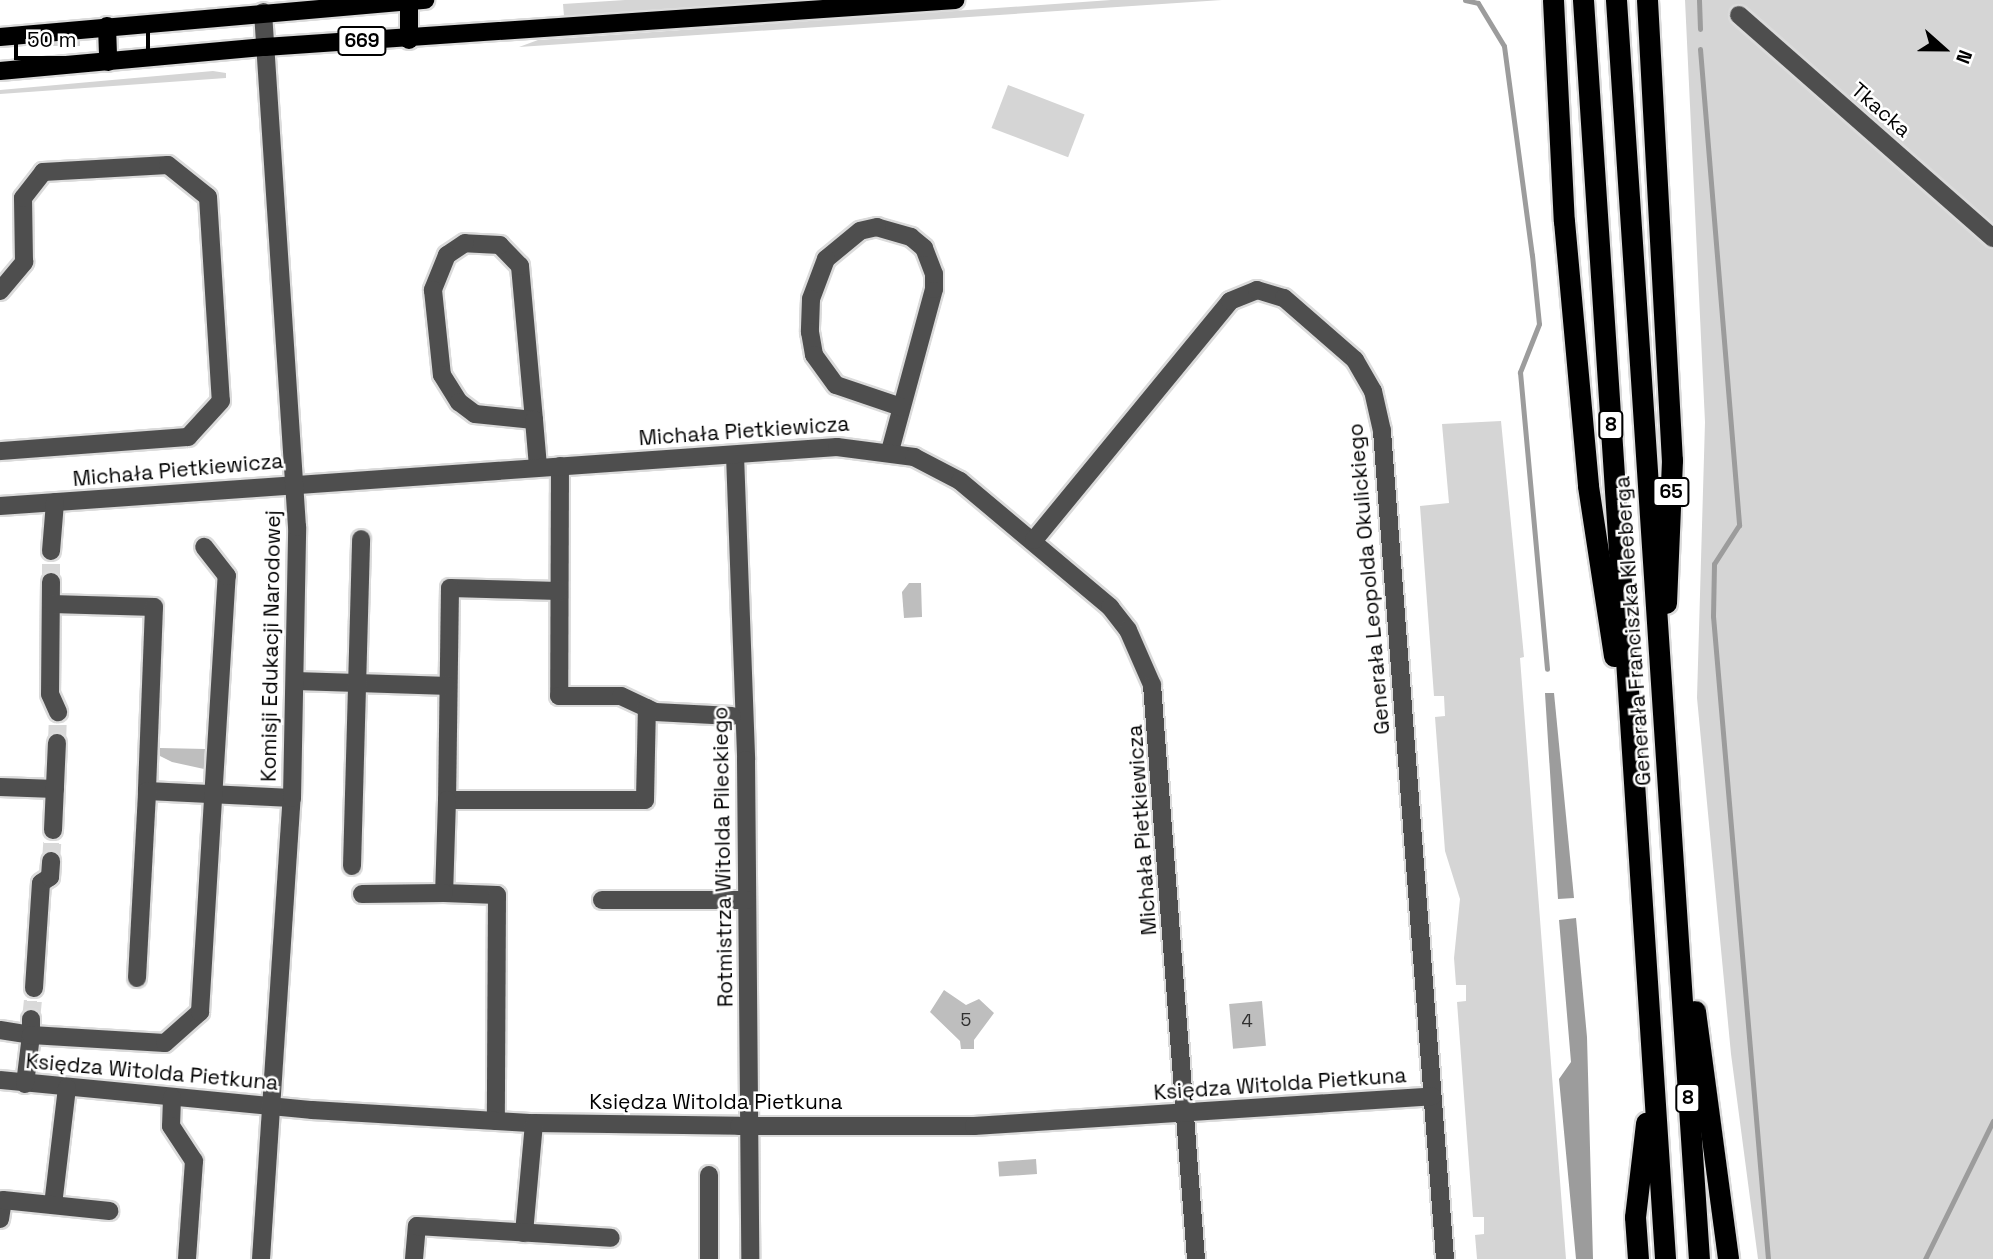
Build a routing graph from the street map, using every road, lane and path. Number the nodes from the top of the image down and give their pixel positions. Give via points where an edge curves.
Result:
1 (425, 0) edge
2 (955, 0) edge
3 (1553, 0) edge
4 (1583, 0) edge
5 (1616, 0) edge
6 (1647, 0) edge
7 (409, 1) edge
8 (263, 12) junction
9 (1739, 15) dead end
10 (107, 26) junction
11 (0, 37) edge
12 (409, 40) junction
13 (265, 47) junction
14 (108, 62) junction
15 (0, 71) edge
16 (1993, 238) edge
17 (0, 291) edge
18 (901, 407) junction
19 (534, 420) junction
20 (0, 451) edge
21 (890, 451) junction
22 (735, 455) junction
23 (560, 466) junction
24 (538, 467) junction
25 (295, 483) junction
26 (55, 502) junction
27 (0, 506) edge
28 (361, 539) dead end
29 (1034, 540) junction
30 (204, 547) dead end
31 (51, 551) tunnel mouth
32 (51, 582) tunnel mouth
33 (559, 591) junction
34 (51, 604) junction
35 (1660, 671) junction
36 (297, 681) junction
37 (360, 684) junction
38 (448, 687) junction
39 (647, 708) junction
40 (58, 712) tunnel mouth
41 (732, 716) dead end
42 (1630, 717) junction
43 (57, 744) tunnel mouth
44 (0, 786) edge
45 (55, 789) junction
46 (148, 791) junction
47 (216, 795) junction
48 (292, 798) junction
49 (447, 800) junction
50 (53, 830) tunnel mouth
51 (51, 861) tunnel mouth
52 (352, 866) dead end
53 (444, 893) junction
54 (362, 894) dead end
55 (602, 900) dead end
56 (747, 900) junction
57 (1678, 937) junction
58 (136, 978) dead end
59 (34, 988) tunnel mouth
60 (31, 1027) junction
61 (0, 1030) edge
62 (1652, 1069) junction
63 (0, 1080) edge
64 (25, 1084) junction
65 (67, 1088) junction
66 (1432, 1096) junction
67 (172, 1098) junction
68 (270, 1105) junction
69 (1185, 1114) junction
70 (496, 1121) junction
71 (534, 1123) junction
72 (749, 1126) junction
73 (709, 1175) dead end
74 (53, 1205) junction
75 (109, 1211) dead end
76 (0, 1219) edge
77 (524, 1233) junction
78 (611, 1238) dead end
79 (260, 1254) edge
80 (187, 1259) edge
81 (414, 1259) edge
82 (709, 1259) edge
83 (750, 1259) edge
84 (1196, 1259) edge
85 (1445, 1259) edge
86 (1638, 1259) edge
87 (1665, 1259) edge
88 (1699, 1259) edge
89 (1728, 1259) edge

1 - 7 main road, 669
2 - 12 main road, 669
3 - 42 highway via 1564,221 1588,486 1613,650
4 - 42 highway, Generała Franciszka Kleeberga / 8
5 - 35 highway, Generała Franciszka Kleeberga / 8
6 - 35 highway, 65 via 1672,460
7 - 8 main road, 669
7 - 12 main road
8 - 10 main road, 669
8 - 13 street, Komisji Edukacji Narodowej
9 - 16 street, Tkacka
10 - 11 main road, 669
10 - 14 main road
12 - 13 main road, 669
13 - 14 main road, 669
13 - 25 street, Komisji Edukacji Narodowej
14 - 15 main road, 669
17 - 20 street via 24,262 23,198 43,172 168,165 208,197 221,401 188,437
18 - 18 street via 934,274 924,248 911,237 877,227 860,232 826,259 811,299 810,332 814,355 836,386
18 - 21 street
19 - 19 street via 475,414 459,402 442,374 433,290 447,255 465,243 500,246 520,266
19 - 24 street
21 - 22 street, Michała Pietkiewicza via 837,447
21 - 29 street, Michała Pietkiewicza via 960,481
22 - 23 street, Michała Pietkiewicza
22 - 56 street, Rotmistrza Witolda Pileckiego
23 - 24 street, Michała Pietkiewicza
23 - 33 street
24 - 25 street, Michała Pietkiewicza
25 - 26 street, Michała Pietkiewicza
25 - 36 street, Komisji Edukacji Narodowej
26 - 27 street, Michała Pietkiewicza
26 - 31 street
28 - 37 street
29 - 66 street, Generała Leopolda Okulickiego via 1230,301 1257,289 1284,298 1355,360 1373,391 1382,431
29 - 69 street, Michała Pietkiewicza via 1110,607 1128,630 1152,685
30 - 47 street via 227,576
32 - 34 street
33 - 38 street via 450,588
33 - 39 street via 559,696 621,696
34 - 40 street via 50,694
34 - 46 street via 154,607
35 - 57 highway, Generała Franciszka Kleeberga / 8
36 - 37 street
36 - 48 street, Komisji Edukacji Narodowej
37 - 38 street
37 - 52 street
38 - 49 street
39 - 41 street
39 - 49 street via 645,800
42 - 62 highway, Generała Franciszka Kleeberga / 8
43 - 45 street
44 - 45 street
45 - 50 street
46 - 47 street
46 - 58 street
47 - 48 street
47 - 60 street via 200,1012 165,1043
48 - 68 street, Komisji Edukacji Narodowej
49 - 53 street
51 - 59 street via 50,877 41,883
53 - 54 street
53 - 70 street via 497,895
55 - 56 street
56 - 72 street, Rotmistrza Witolda Pileckiego
57 - 88 highway, Generała Franciszka Kleeberga / 8
57 - 89 highway via 1696,1014
60 - 61 street
60 - 64 street
62 - 86 highway via 1635,1217
62 - 87 highway, Generała Franciszka Kleeberga / 8
63 - 64 street, Księdza Witolda Pietkuna
64 - 65 street, Księdza Witolda Pietkuna
65 - 67 street, Księdza Witolda Pietkuna
65 - 74 street
66 - 69 street, Księdza Witolda Pietkuna
66 - 85 street, Generała Leopolda Okulickiego
67 - 68 street, Księdza Witolda Pietkuna
67 - 80 street via 171,1126 194,1161
68 - 70 street, Księdza Witolda Pietkuna
68 - 79 street, Komisji Edukacji Narodowej
69 - 72 street, Księdza Witolda Pietkuna via 974,1126
69 - 84 street, Michała Pietkiewicza
70 - 71 street, Księdza Witolda Pietkuna
71 - 72 street, Księdza Witolda Pietkuna
71 - 77 street
72 - 83 street, Rotmistrza Witolda Pileckiego
73 - 82 street
74 - 75 street
74 - 76 street via 3,1200
77 - 78 street
77 - 81 street via 417,1226

